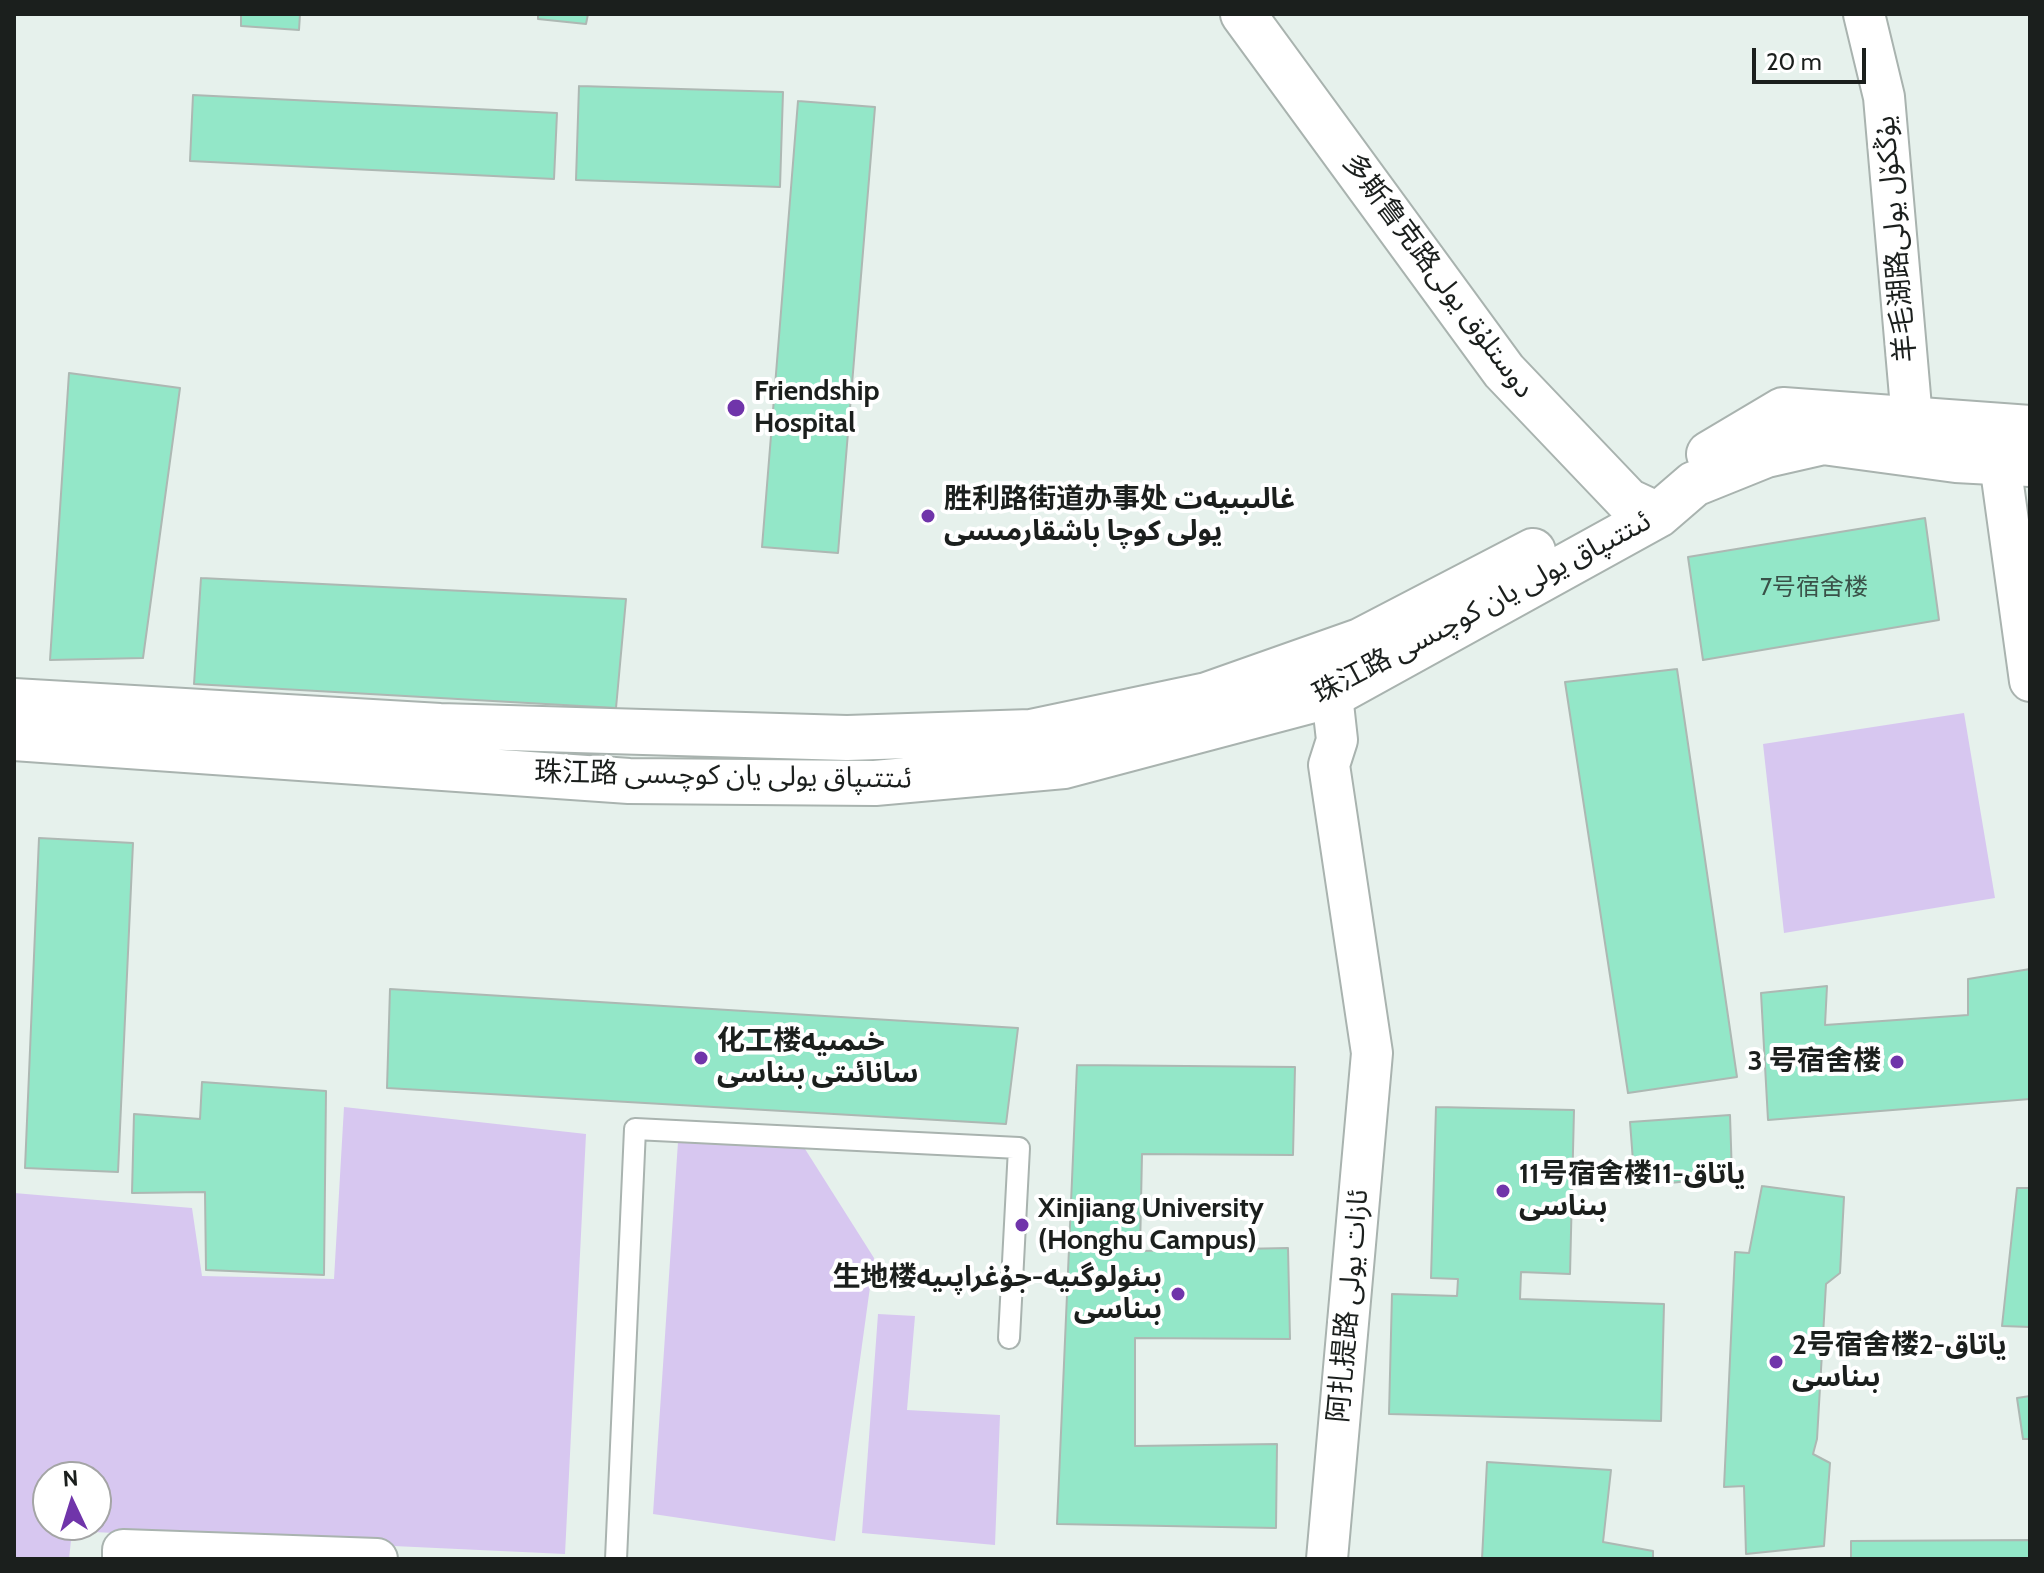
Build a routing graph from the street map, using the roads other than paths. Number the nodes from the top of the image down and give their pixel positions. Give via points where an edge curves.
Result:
1 (1243, 14) edge
2 (1864, 14) edge
3 (1912, 419) junction
4 (2030, 428) edge
5 (2015, 464) edge
6 (1643, 508) junction
7 (2030, 681) edge
8 (1331, 691) junction
9 (14, 701) edge
10 (14, 738) edge
11 (1009, 1338) dead end
12 (123, 1555) edge
13 (377, 1559) edge
14 (616, 1559) edge
15 (1327, 1559) edge

1 - 6 street, 多斯鲁克路دوستلۇق يولى via 1504,371
2 - 3 street, 羊毛湖路يۇڭكۆل يولى via 1884,97
3 - 4 street, 珠江路 ئىتتىپاق يولى يان كوچىسى
3 - 6 street, 珠江路 ئىتتىپاق يولى يان كوچىسى via 1783,410
5 - 6 street, 珠江路 ئىتتىپاق يولى يان كوچىسى via 1823,442 1766,455
5 - 7 street
6 - 8 street, 珠江路 ئىتتىپاق يولى يان كوچىسى
6 - 9 street, 珠江路 ئىتتىپاق يولى يان كوچىسى via 1360,641 1207,695 1031,732 847,738 472,727
8 - 10 street, 珠江路 ئىتتىپاق يولى يان كوچىسى via 1064,766 875,783 629,781
8 - 15 street, 阿扎提路 ئازات يولى via 1337,740 1329,765 1372,1053
11 - 14 lane via 1019,1148 635,1129
12 - 13 street

